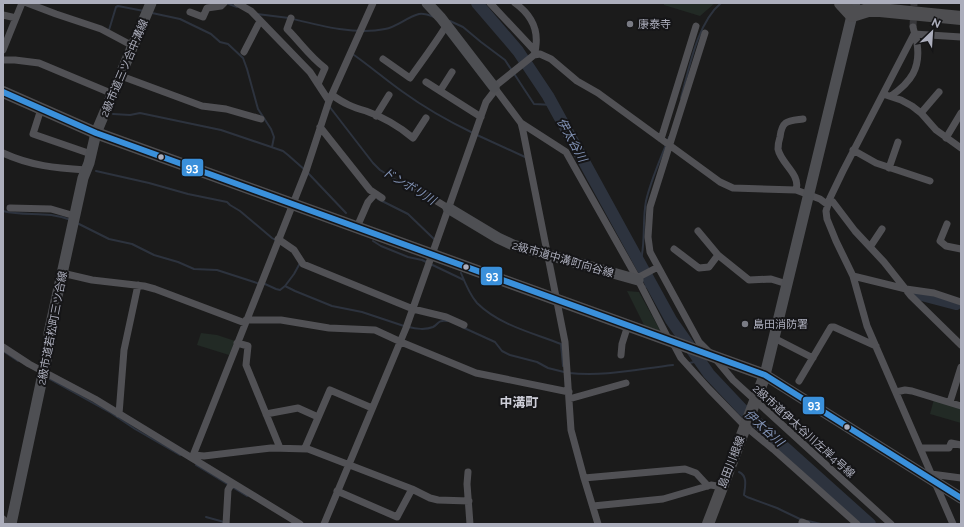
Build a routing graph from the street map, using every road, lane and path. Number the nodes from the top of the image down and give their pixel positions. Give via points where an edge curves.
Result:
1 (22, 3) edge
2 (27, 3) edge
3 (151, 3) edge
4 (224, 3) edge
5 (237, 3) edge
6 (373, 3) edge
7 (427, 3) edge
8 (490, 3) edge
9 (515, 3) edge
10 (842, 3) edge
11 (854, 9) edge
12 (190, 12) dead end
13 (3, 15) edge
14 (16, 18) junction
15 (292, 18) dead end
16 (961, 18) edge
17 (260, 20) junction
18 (446, 26) junction
19 (696, 26) dead end
20 (914, 31) junction
21 (705, 33) dead end
22 (961, 37) edge
23 (133, 46) junction
24 (3, 50) edge
25 (244, 52) dead end
26 (534, 54) junction
27 (383, 59) dead end
28 (3, 60) edge
29 (452, 72) dead end
30 (121, 76) junction
31 (426, 82) dead end
32 (318, 84) junction
33 (495, 88) junction
34 (440, 91) junction
35 (3, 92) edge
36 (939, 92) dead end
37 (113, 94) junction
38 (883, 94) junction
39 (389, 95) dead end
40 (891, 96) junction
41 (331, 98) junction
42 (41, 109) junction
43 (921, 113) junction
44 (961, 113) edge
45 (376, 116) junction
46 (481, 117) junction
47 (426, 118) dead end
48 (261, 119) dead end
49 (803, 119) dead end
50 (521, 123) junction
51 (320, 127) junction
52 (96, 133) junction
53 (946, 138) junction
54 (661, 139) junction
55 (898, 142) dead end
56 (670, 145) junction
57 (961, 148) edge
58 (853, 150) junction
59 (3, 153) edge
60 (89, 162) junction
61 (889, 168) junction
62 (930, 181) dead end
63 (412, 186) dead end
64 (796, 190) junction
65 (375, 194) junction
66 (809, 194) junction
67 (382, 198) dead end
68 (828, 202) junction
69 (292, 204) junction
70 (10, 208) dead end
71 (448, 208) junction
72 (75, 216) junction
73 (948, 224) dead end
74 (357, 228) junction
75 (882, 229) dead end
76 (698, 231) dead end
77 (278, 239) junction
78 (870, 246) junction
79 (674, 249) dead end
80 (961, 249) edge
81 (548, 255) junction
82 (718, 255) junction
83 (430, 261) junction
84 (658, 267) junction
85 (65, 274) junction
86 (853, 276) junction
87 (638, 279) junction
88 (787, 284) junction
89 (138, 285) junction
90 (906, 289) junction
91 (556, 300) junction
92 (961, 302) edge
93 (413, 309) junction
94 (246, 321) junction
95 (464, 325) dead end
96 (628, 325) junction
97 (774, 338) junction
98 (672, 341) junction
99 (400, 342) junction
100 (237, 343) junction
101 (961, 345) edge
102 (876, 346) junction
103 (3, 347) edge
104 (621, 355) dead end
105 (714, 357) junction
106 (813, 358) junction
107 (961, 367) edge
108 (44, 372) junction
109 (765, 375) junction
110 (959, 378) edge
111 (799, 381) dead end
112 (626, 384) dead end
113 (896, 392) junction
114 (569, 396) junction
115 (755, 402) junction
116 (950, 402) junction
117 (961, 406) edge
118 (372, 408) junction
119 (119, 414) junction
120 (266, 414) junction
121 (318, 417) junction
122 (746, 425) junction
123 (961, 446) edge
124 (280, 448) junction
125 (305, 448) junction
126 (920, 448) junction
127 (193, 457) junction
128 (348, 464) junction
129 (468, 472) dead end
130 (584, 478) junction
131 (932, 478) junction
132 (961, 478) edge
133 (232, 483) junction
134 (708, 486) junction
135 (722, 488) junction
136 (412, 490) junction
137 (337, 491) junction
138 (961, 498) edge
139 (469, 501) junction
140 (593, 506) junction
141 (3, 519) edge
142 (9, 524) edge
143 (226, 524) edge
144 (300, 524) edge
145 (324, 524) edge
146 (470, 524) edge
147 (598, 524) edge
148 (708, 524) edge
149 (857, 524) edge
150 (891, 524) edge
151 (953, 524) edge

1 - 14 street
2 - 23 street via 100,29
3 - 23 street, 2級市道三ツ合中溝線
4 - 12 street via 221,6 207,8 203,17
5 - 17 street
6 - 41 street
7 - 18 street
8 - 26 street
9 - 26 street via 522,8 534,25
10 - 11 highway
11 - 16 highway
11 - 66 street
13 - 14 street
14 - 24 street
15 - 32 street via 287,29 313,59 325,68
17 - 25 street
17 - 32 street via 310,72
18 - 27 street via 410,78
18 - 33 street
19 - 54 street
20 - 22 street
20 - 38 street
20 - 40 street via 918,51 916,70 903,88
21 - 56 street, 2級市道伊太谷川左岸4号線
23 - 30 street, 2級市道三ツ合中溝線
26 - 33 street
26 - 54 street via 551,59 577,81 598,93
28 - 37 street via 39,63
29 - 34 street
30 - 37 street, 2級市道三ツ合中溝線
30 - 48 street via 202,106 226,109
31 - 34 street
32 - 41 street
33 - 46 street
33 - 50 street
34 - 46 street
35 - 42 main road
36 - 43 street
37 - 52 street, 2級市道三ツ合中溝線
38 - 40 street
38 - 58 street
39 - 45 street
40 - 43 street
41 - 45 street
41 - 51 street
42 - 52 main road
42 - 60 street via 33,134
43 - 53 street
44 - 53 street
45 - 47 street via 401,128 413,138
46 - 71 street
49 - 64 street via 791,120 784,124 778,148 796,179
50 - 81 street
50 - 87 street via 566,152
51 - 65 street
51 - 69 street
52 - 60 street, 2級市道若松町三ツ合線
52 - 69 main road
53 - 57 street
54 - 56 street
55 - 61 street
56 - 64 street via 720,182 733,188
56 - 84 street, 2級市道伊太谷川左岸4号線 via 650,207 648,226 650,252
58 - 61 street
58 - 68 street
59 - 60 street via 32,164 50,167
60 - 72 street, 2級市道若松町三ツ合線
60 - 85 street via 89,180
61 - 62 street
63 - 71 street
64 - 66 street
65 - 67 street
65 - 74 street via 368,202
66 - 68 street
66 - 88 street
68 - 78 street via 833,202
68 - 86 street via 827,219
69 - 74 main road
69 - 77 street
70 - 72 street via 51,209
71 - 81 street, 2級市道中溝町向谷線 via 498,238
71 - 83 street
72 - 85 street, 2級市道若松町三ツ合線
73 - 80 street via 940,241 946,246
74 - 83 main road
75 - 78 street
76 - 82 street
77 - 93 street via 294,250 303,264
77 - 94 street
78 - 90 street
79 - 82 street via 699,268 708,267
81 - 87 street, 2級市道中溝町向谷線
81 - 91 street
82 - 88 street via 749,280 771,279
83 - 91 main road
83 - 93 street
84 - 87 street
84 - 105 street, 2級市道伊太谷川左岸4号線 via 699,342
85 - 89 street
85 - 108 street, 2級市道若松町三ツ合線 via 50,333
86 - 90 street
86 - 102 street via 867,326
87 - 98 street
88 - 97 street
89 - 94 street via 155,288
89 - 119 street via 124,350
90 - 92 street via 934,293
90 - 101 street
91 - 96 main road
91 - 114 street via 565,342
93 - 95 street via 446,317
93 - 99 street
94 - 99 street via 282,320 329,328 375,330
94 - 100 street
96 - 98 main road
96 - 104 street
97 - 106 street
97 - 109 street
98 - 105 main road
98 - 122 street via 681,358
99 - 114 street via 476,373
99 - 118 street
100 - 120 street via 248,346 246,365
100 - 127 street
102 - 106 street via 834,327
102 - 113 street
103 - 108 street
105 - 109 main road
105 - 115 street, 2級市道伊太谷川左岸4号線 via 732,380
106 - 111 street
107 - 110 street
108 - 119 street
108 - 142 street, 2級市道若松町三ツ合線
109 - 115 main road, 島田川根線
109 - 131 street
110 - 116 street
112 - 114 street
113 - 116 street via 912,391
113 - 126 street
114 - 130 street via 572,430
115 - 122 main road, 島田川根線
115 - 150 street, 2級市道伊太谷川左岸4号線
116 - 117 street
118 - 121 street via 330,390
118 - 128 street
119 - 127 street
120 - 121 street via 298,408
120 - 124 street
121 - 125 street
122 - 135 main road, 島田川根線
122 - 149 street
123 - 126 street via 951,443 949,448
124 - 125 street
124 - 127 street
125 - 128 street
126 - 131 street
127 - 133 street
128 - 136 street
128 - 137 street
129 - 139 street
130 - 134 street via 685,469 696,473
130 - 140 street
131 - 132 street
131 - 138 street
131 - 151 street
133 - 143 street via 228,490
133 - 144 street
134 - 135 street
134 - 140 street via 663,499
135 - 148 main road, 島田川根線
136 - 137 street via 397,517
136 - 139 street via 438,500
137 - 145 street
139 - 146 street
140 - 147 street
141 - 142 street

